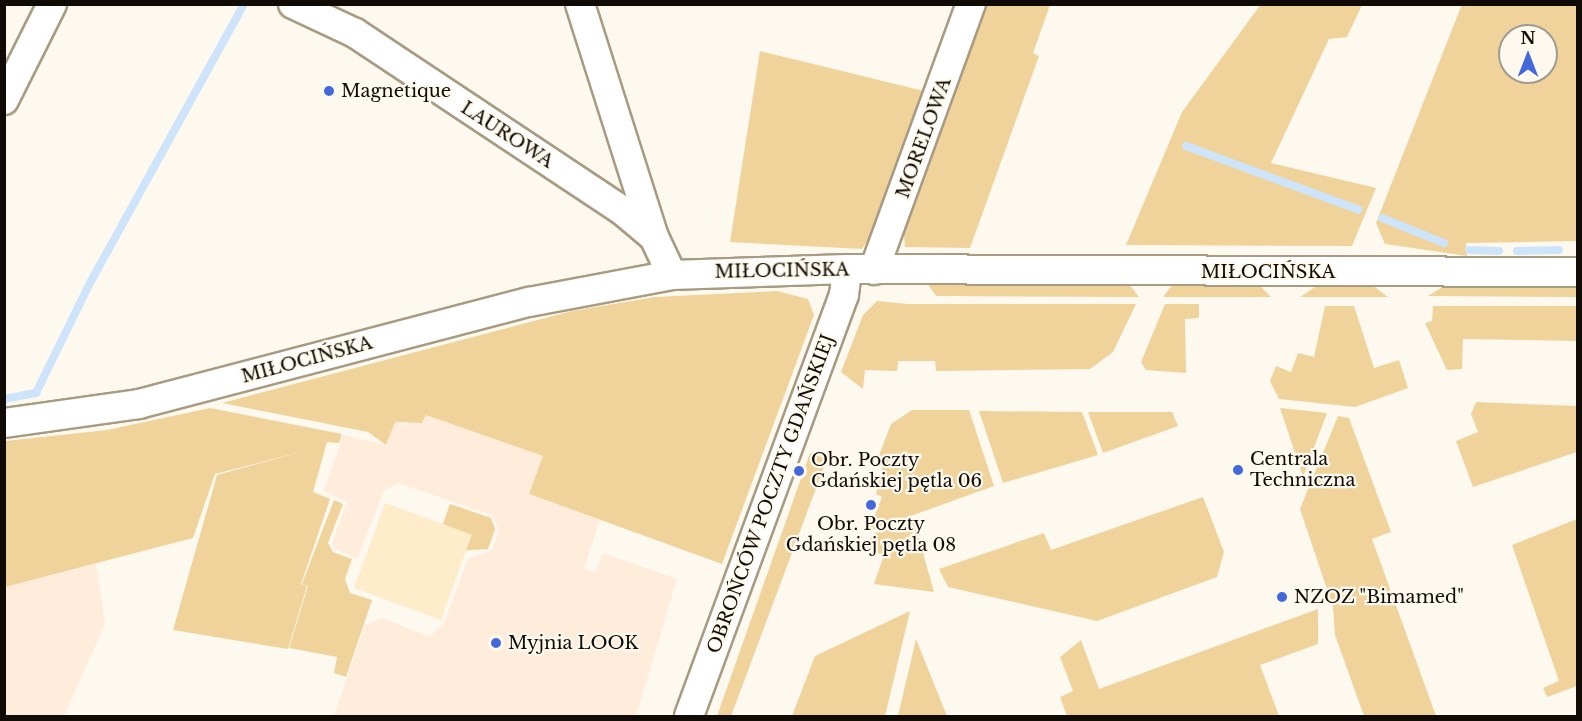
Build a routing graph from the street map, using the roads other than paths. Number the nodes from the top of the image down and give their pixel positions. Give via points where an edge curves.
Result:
1 (52, 4) edge
2 (293, 4) edge
3 (580, 4) edge
4 (971, 4) edge
5 (4, 100) edge
6 (654, 237) junction
7 (861, 269) junction
8 (1578, 272) edge
9 (672, 275) junction
10 (4, 423) edge
11 (689, 717) edge

1 - 5 street
2 - 6 street, LAUROWA via 355,33
3 - 6 street
4 - 7 street, MORELOWA
6 - 9 street
7 - 8 street, MIŁOCIŃSKA
7 - 9 street, MIŁOCIŃSKA
7 - 11 street, OBROŃCÓW POCZTY GDAŃSKIEJ via 844,295
9 - 10 street, MIŁOCIŃSKA via 529,302 139,404

